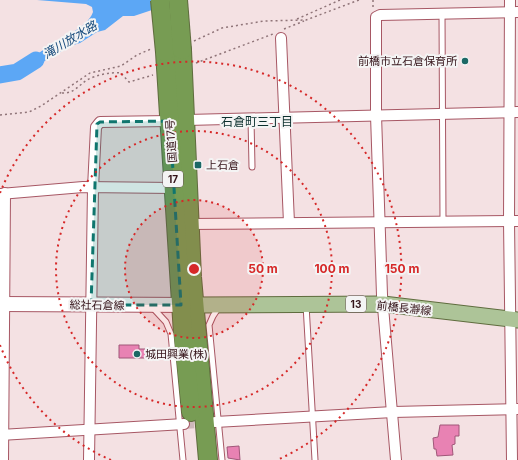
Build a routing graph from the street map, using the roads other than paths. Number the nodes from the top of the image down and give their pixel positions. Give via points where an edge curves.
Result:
1 (160, 0) edge
2 (178, 0) edge
3 (510, 0) edge
4 (514, 12) edge
5 (442, 13) junction
6 (281, 38) dead end
7 (174, 51) junction
8 (514, 67) edge
9 (514, 112) edge
10 (443, 113) junction
11 (376, 115) junction
12 (284, 118) junction
13 (251, 119) junction
14 (178, 121) junction
15 (252, 167) dead end
16 (93, 188) junction
17 (174, 188) junction
18 (2, 194) edge
19 (513, 221) edge
20 (379, 222) junction
21 (444, 222) junction
22 (289, 223) junction
23 (189, 224) junction
24 (2, 304) edge
25 (221, 304) junction
26 (306, 304) junction
27 (383, 304) junction
28 (91, 305) junction
29 (188, 305) junction
30 (150, 306) junction
31 (514, 320) edge
32 (515, 409) edge
33 (393, 412) junction
34 (313, 416) junction
35 (216, 422) junction
36 (182, 424) junction
37 (90, 429) junction
38 (2, 434) edge
39 (3, 460) edge
40 (89, 460) edge
41 (184, 460) edge
42 (196, 460) edge
43 (208, 460) edge
44 (222, 460) edge
45 (315, 460) edge
46 (396, 460) edge
47 (512, 460) edge

1 - 7 highway, 国道17号 / 17, bridge
2 - 7 highway, 国道17号 / 17, bridge
3 - 4 street
4 - 5 street
4 - 8 street
5 - 10 lane
5 - 11 street via 376,16
6 - 12 street
7 - 14 highway, 国道17号 / 17
8 - 9 street
9 - 10 street
9 - 19 street
10 - 11 street
10 - 21 lane
11 - 12 street
11 - 20 street
12 - 13 street
12 - 22 street
13 - 14 street
13 - 15 lane
14 - 16 street via 98,123
14 - 17 highway, 国道17号 / 17
14 - 23 highway, 国道17号 / 17
16 - 17 street
16 - 18 street
16 - 28 street
17 - 29 highway, 国道17号 / 17
18 - 24 street
19 - 21 street
19 - 31 street
20 - 21 street
20 - 22 street
20 - 27 street
22 - 23 street
23 - 29 highway, 国道17号 / 17
24 - 28 main road, 総社石倉線
24 - 38 street
25 - 26 main road, 前橋長瀞線 / 13
25 - 29 main road, 前橋長瀞線 / 13
25 - 35 lane via 209,325
26 - 27 main road, 前橋長瀞線 / 13
26 - 34 lane
27 - 31 main road, 前橋長瀞線 / 13
27 - 33 street
28 - 30 main road, 総社石倉線
28 - 37 street
29 - 30 main road, 総社石倉線
29 - 42 highway, 17
29 - 43 highway, 17
30 - 36 lane via 164,319 171,334
31 - 32 street
32 - 33 street
32 - 47 street
33 - 34 street
33 - 46 street
34 - 35 street
34 - 45 lane
35 - 44 lane
36 - 37 street
36 - 41 lane
37 - 38 street
37 - 40 street
38 - 39 street

